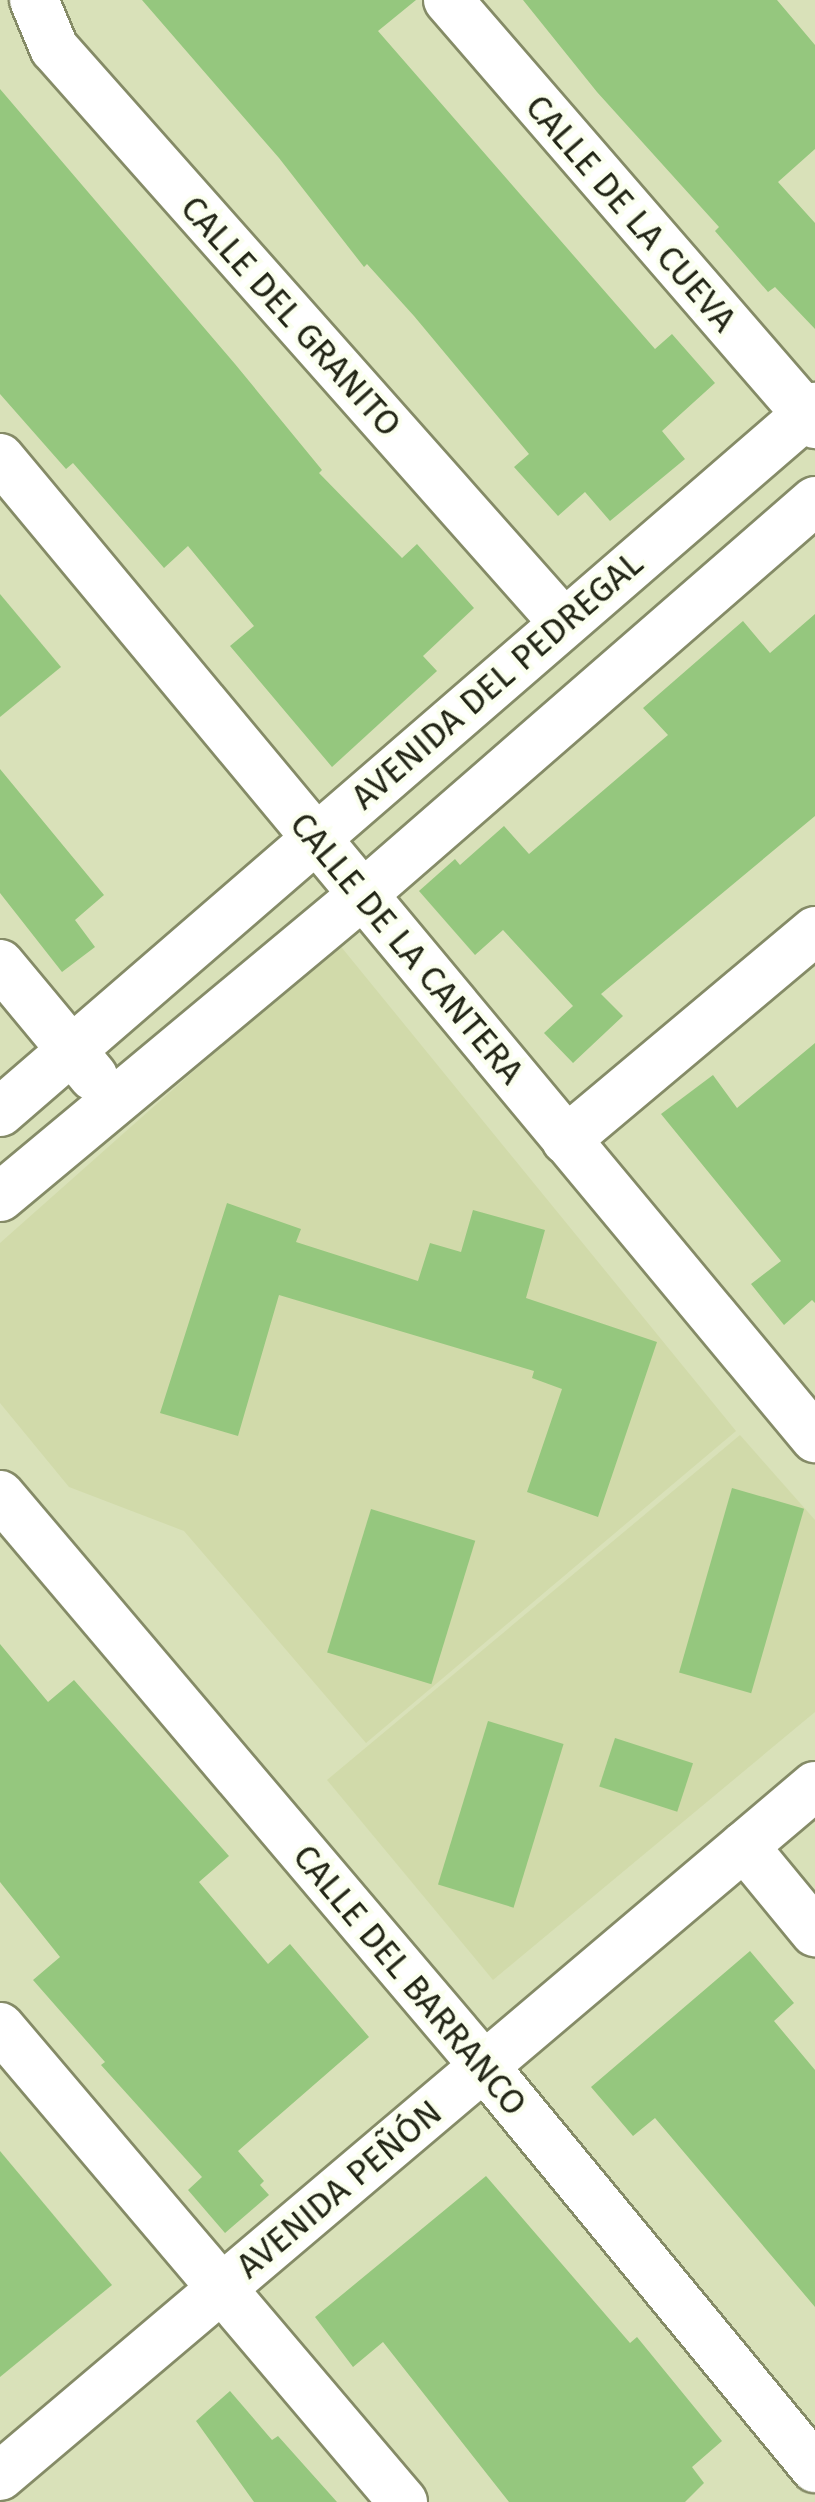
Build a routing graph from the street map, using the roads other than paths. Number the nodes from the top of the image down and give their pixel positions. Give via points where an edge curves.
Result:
1 (34, 0) edge
2 (448, 0) edge
3 (812, 415) edge
4 (0, 458) edge
5 (815, 501) edge
6 (563, 622) junction
7 (316, 838) junction
8 (361, 896) junction
9 (815, 931) edge
10 (0, 964) edge
11 (73, 1051) junction
12 (114, 1102) junction
13 (0, 1112) edge
14 (566, 1140) junction
15 (0, 1197) edge
16 (799, 1388) edge
17 (815, 1438) edge
18 (0, 1495) edge
19 (815, 1786) edge
20 (744, 1846) junction
21 (815, 1932) edge
22 (0, 2028) edge
23 (484, 2066) junction
24 (222, 2288) junction
25 (815, 2468) edge
26 (0, 2476) edge
27 (403, 2502) edge

1 - 6 street, CALLE DEL GRANITO via 54,48
2 - 3 street, CALLE DE LA CUEVA
3 - 6 street, AVENIDA DEL PEDREGAL
4 - 7 street, CALLE DE LA CANTERA
5 - 8 street
6 - 7 street, AVENIDA DEL PEDREGAL
7 - 8 street, CALLE DE LA CANTERA
7 - 11 street, AVENIDA DEL PEDREGAL
8 - 12 street
8 - 14 street, CALLE DE LA CANTERA
9 - 14 street
10 - 11 street
11 - 12 street
11 - 13 street, AVENIDA DEL PEDREGAL
12 - 15 street
14 - 16 street, CALLE DE LA CANTERA
16 - 17 street, CALLE DE LA CANTERA
18 - 23 street, CALLE DEL BARRANCO
19 - 20 street, AVENIDA PEÑÓN
20 - 21 street
20 - 23 street, AVENIDA PEÑÓN
22 - 24 street
23 - 24 street, AVENIDA PEÑÓN
23 - 25 street, CALLE DEL BARRANCO
24 - 26 street, AVENIDA PEÑÓN
24 - 27 street

